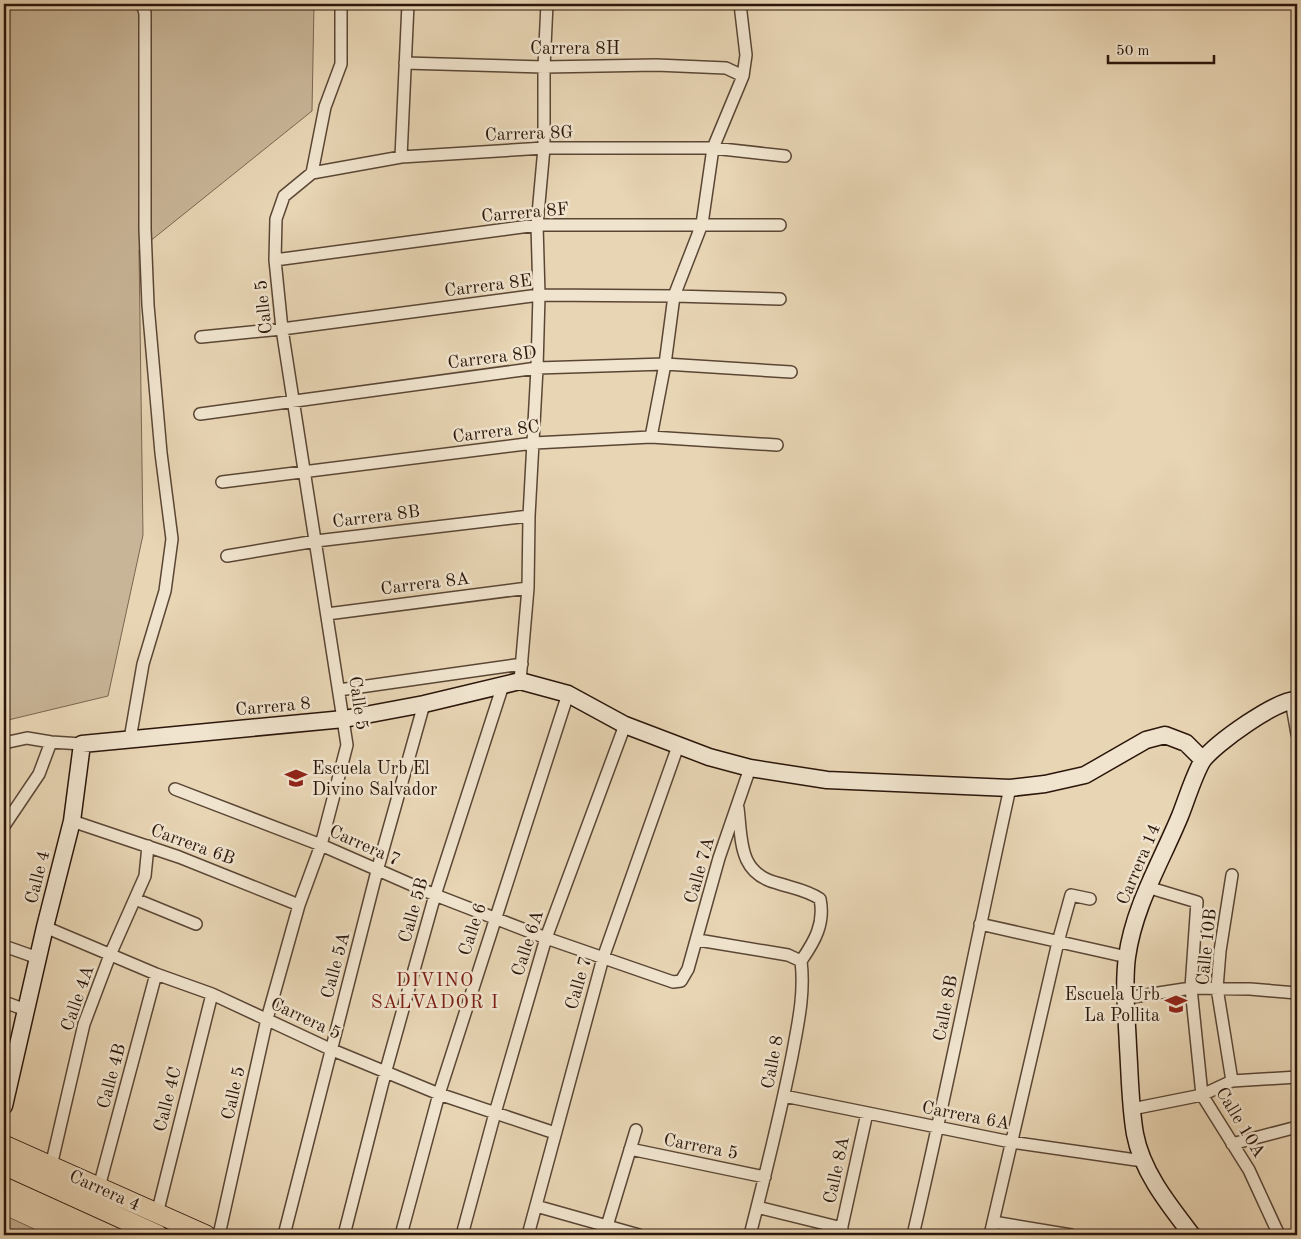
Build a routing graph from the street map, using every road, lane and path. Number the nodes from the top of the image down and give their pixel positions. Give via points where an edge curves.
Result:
1 (142, 4) edge
2 (341, 4) edge
3 (408, 4) edge
4 (547, 4) edge
5 (740, 4) edge
6 (405, 63) junction
7 (544, 67) junction
8 (743, 76) junction
9 (544, 148) junction
10 (713, 148) junction
11 (785, 156) dead end
12 (401, 157) junction
13 (312, 173) junction
14 (284, 196) joint
15 (702, 224) junction
16 (780, 225) dead end
17 (537, 226) junction
18 (276, 260) junction
19 (539, 295) junction
20 (674, 296) junction
21 (780, 299) dead end
22 (282, 329) junction
23 (201, 337) dead end
24 (665, 364) junction
25 (537, 368) junction
26 (791, 372) dead end
27 (293, 401) junction
28 (200, 414) dead end
29 (651, 437) junction
30 (534, 443) junction
31 (777, 445) dead end
32 (304, 472) junction
33 (222, 482) dead end
34 (528, 516) junction
35 (316, 541) junction
36 (227, 556) dead end
37 (528, 588) junction
38 (327, 614) junction
39 (522, 664) junction
40 (520, 681) junction
41 (503, 685) junction
42 (339, 690) junction
43 (568, 694) junction
44 (1294, 700) edge
45 (424, 704) junction
46 (344, 719) junction
47 (625, 725) junction
48 (1297, 734) edge
49 (130, 740) junction
50 (51, 742) junction
51 (4, 743) edge
52 (82, 744) junction
53 (678, 746) junction
54 (1203, 760) junction
55 (750, 768) junction
56 (1010, 788) junction
57 (175, 790) dead end
58 (738, 804) junction
59 (72, 821) junction
60 (4, 826) edge
61 (321, 845) junction
62 (148, 846) junction
63 (377, 871) junction
64 (1232, 875) dead end
65 (1147, 887) junction
66 (435, 895) junction
67 (135, 898) junction
68 (1090, 898) dead end
69 (300, 904) junction
70 (494, 916) junction
71 (196, 924) dead end
72 (980, 924) junction
73 (45, 927) junction
74 (546, 938) junction
75 (698, 940) junction
76 (1058, 942) junction
77 (4, 946) edge
78 (110, 955) junction
79 (1127, 956) junction
80 (38, 958) junction
81 (603, 958) junction
82 (801, 960) junction
83 (156, 974) junction
84 (681, 981) joint
85 (1191, 988) junction
86 (1217, 988) junction
87 (1297, 993) edge
88 (212, 994) junction
89 (1126, 998) junction
90 (4, 1002) edge
91 (26, 1010) junction
92 (267, 1019) junction
93 (330, 1049) junction
94 (8, 1068) edge
95 (386, 1070) junction
96 (1297, 1077) edge
97 (1232, 1081) junction
98 (439, 1094) junction
99 (1202, 1095) junction
100 (784, 1096) junction
101 (4, 1106) edge
102 (1132, 1110) junction
103 (495, 1113) junction
104 (867, 1113) junction
105 (1297, 1127) edge
106 (938, 1128) junction
107 (636, 1130) dead end
108 (555, 1133) junction
109 (1011, 1142) junction
110 (1232, 1144) junction
111 (4, 1145) edge
112 (630, 1149) junction
113 (1143, 1161) junction
114 (4, 1165) edge
115 (51, 1166) junction
116 (764, 1177) junction
117 (100, 1186) junction
118 (536, 1206) junction
119 (757, 1207) junction
120 (157, 1214) junction
121 (993, 1222) junction
122 (607, 1226) junction
123 (841, 1232) edge
124 (158, 1235) edge
125 (206, 1235) edge
126 (219, 1235) edge
127 (284, 1235) edge
128 (344, 1235) edge
129 (401, 1235) edge
130 (462, 1235) edge
131 (528, 1235) edge
132 (640, 1235) edge
133 (750, 1235) edge
134 (913, 1235) edge
135 (990, 1235) edge
136 (1071, 1235) edge
137 (1192, 1235) edge
138 (1279, 1235) edge

1 - 49 street via 145,13 148,305 172,539 165,591 143,664
2 - 13 street via 342,64 325,107
3 - 6 street
4 - 7 street
5 - 8 street via 746,55
6 - 7 street, Carrera 8H
6 - 12 street
7 - 8 street, Carrera 8H via 656,65 726,68
7 - 9 street
8 - 10 street
9 - 10 street, Carrera 8G
9 - 12 street, Carrera 8G
9 - 17 street
10 - 11 street, Carrera 8G
10 - 15 street
12 - 13 street, Carrera 8G
13 - 14 street, Carrera 8G
14 - 18 street, Calle 5 via 276,219
15 - 16 street, Carrera 8F
15 - 17 street, Carrera 8F
15 - 20 street
17 - 18 street, Carrera 8F
17 - 19 street
18 - 22 street, Calle 5
19 - 20 street, Carrera 8E
19 - 22 street, Carrera 8E
19 - 25 street
20 - 21 street, Carrera 8E
20 - 24 street
22 - 23 street, Carrera 8E
22 - 27 street, Calle 5
24 - 25 street, Carrera 8D
24 - 26 street, Carrera 8D
24 - 29 street
25 - 27 street, Carrera 8D
25 - 30 street
27 - 28 street, Carrera 8D
27 - 32 street, Calle 5
29 - 30 street, Carrera 8C
29 - 31 street, Carrera 8C
30 - 32 street, Carrera 8C
30 - 34 street
32 - 33 street, Carrera 8C
32 - 35 street, Calle 5
34 - 35 street, Carrera 8B
34 - 37 street
35 - 36 street, Carrera 8B
35 - 38 street, Calle 5
37 - 38 street, Carrera 8A
37 - 39 street
38 - 42 street, Calle 5
39 - 40 street
39 - 42 street
40 - 41 street, Carrera 8
40 - 43 street
41 - 45 street, Carrera 8
41 - 66 street, Calle 5B
42 - 46 street, Calle 5
43 - 47 street
43 - 70 street, Calle 6
44 - 48 street
44 - 54 street, Carrera 14 via 1250,721
45 - 46 street, Carrera 8
45 - 63 street, Calle 5A
46 - 49 street, Carrera 8
46 - 61 street, Calle 5 via 347,746
47 - 53 street
47 - 74 street, Calle 6A
49 - 52 street, Carrera 8
50 - 51 street, Carrera 8 via 27,738
50 - 52 street, Carrera 8
50 - 60 street via 40,774
52 - 59 street, Calle 4
53 - 55 street
53 - 81 street, Calle 7
54 - 56 street via 1186,743 1165,735 1146,740 1085,775
54 - 65 street, Carrera 14
55 - 56 street via 828,780
55 - 58 street, Calle 7A
56 - 72 street, Calle 8B
57 - 61 street, Carrera 7
58 - 75 street, Calle 7A via 719,858
58 - 82 street via 744,855 753,872 820,899 823,912 816,939
59 - 62 street, Carrera 6B
59 - 73 street, Calle 4
61 - 63 street, Carrera 7
61 - 69 street, Calle 5
62 - 67 street, Calle 4A via 145,876
62 - 69 street, Carrera 6B
63 - 66 street, Carrera 7
63 - 93 street, Calle 5A
64 - 86 street, Calle 10B
65 - 79 street, Carrera 14
65 - 85 street, Calle 10A via 1197,902
66 - 70 street, Carrera 7
66 - 95 street, Calle 5B
67 - 71 street
67 - 78 street, Calle 4A
68 - 76 street via 1071,895
69 - 92 street, Calle 5
70 - 74 street, Carrera 7
70 - 98 street, Calle 6
72 - 76 street
72 - 106 street, Calle 8B
73 - 78 street, Carrera 5
73 - 80 street, Calle 4
74 - 81 street, Carrera 7
74 - 103 street, Calle 6A
75 - 82 street
75 - 84 street, Calle 7A
76 - 79 street
76 - 109 street
77 - 80 street
78 - 83 street, Carrera 5
78 - 115 street, Calle 4A via 84,1024
79 - 89 street, Carrera 14
80 - 91 street, Calle 4
81 - 84 street, Carrera 7 via 673,982
81 - 108 street, Calle 7
82 - 100 street, Calle 8 via 800,1009
83 - 88 street, Carrera 5
83 - 117 street, Calle 4B
85 - 86 street
85 - 89 street
85 - 99 street, Calle 10A
86 - 87 street
86 - 97 street, Calle 10B
88 - 92 street, Carrera 5
88 - 120 street, Calle 4C
89 - 102 street, Carrera 14
90 - 91 street
91 - 94 street, Calle 4
92 - 93 street, Carrera 5
92 - 126 street, Calle 5
93 - 95 street, Carrera 5
93 - 127 street, Calle 5A
94 - 101 street, Calle 4
95 - 98 street, Carrera 5
95 - 128 street, Calle 5B
96 - 97 street
97 - 99 street
98 - 103 street, Carrera 5
98 - 129 street, Calle 6
99 - 102 street
99 - 110 street, Calle 10A
100 - 104 street, Carrera 6A
100 - 116 street, Calle 8
102 - 113 street, Carrera 14
103 - 108 street, Carrera 5
103 - 130 street, Calle 6A
104 - 106 street, Carrera 6A
104 - 123 street, Calle 8A
105 - 110 street
106 - 109 street, Carrera 6A
106 - 134 street, Calle 8B
107 - 112 street
108 - 118 street, Calle 7
109 - 113 street, Carrera 6A
109 - 121 street
110 - 138 street, Calle 10A via 1249,1170
111 - 115 main road, Carrera 4
112 - 116 street, Carrera 5
112 - 122 street
113 - 137 street, Carrera 14
114 - 124 main road, Carrera 4
115 - 117 main road, Carrera 4
116 - 119 street, Calle 8
117 - 120 main road, Carrera 4
118 - 122 street
118 - 131 street, Calle 7
119 - 123 street
119 - 133 street, Calle 8
120 - 125 main road, Carrera 4
121 - 135 street
121 - 136 street
122 - 132 street

